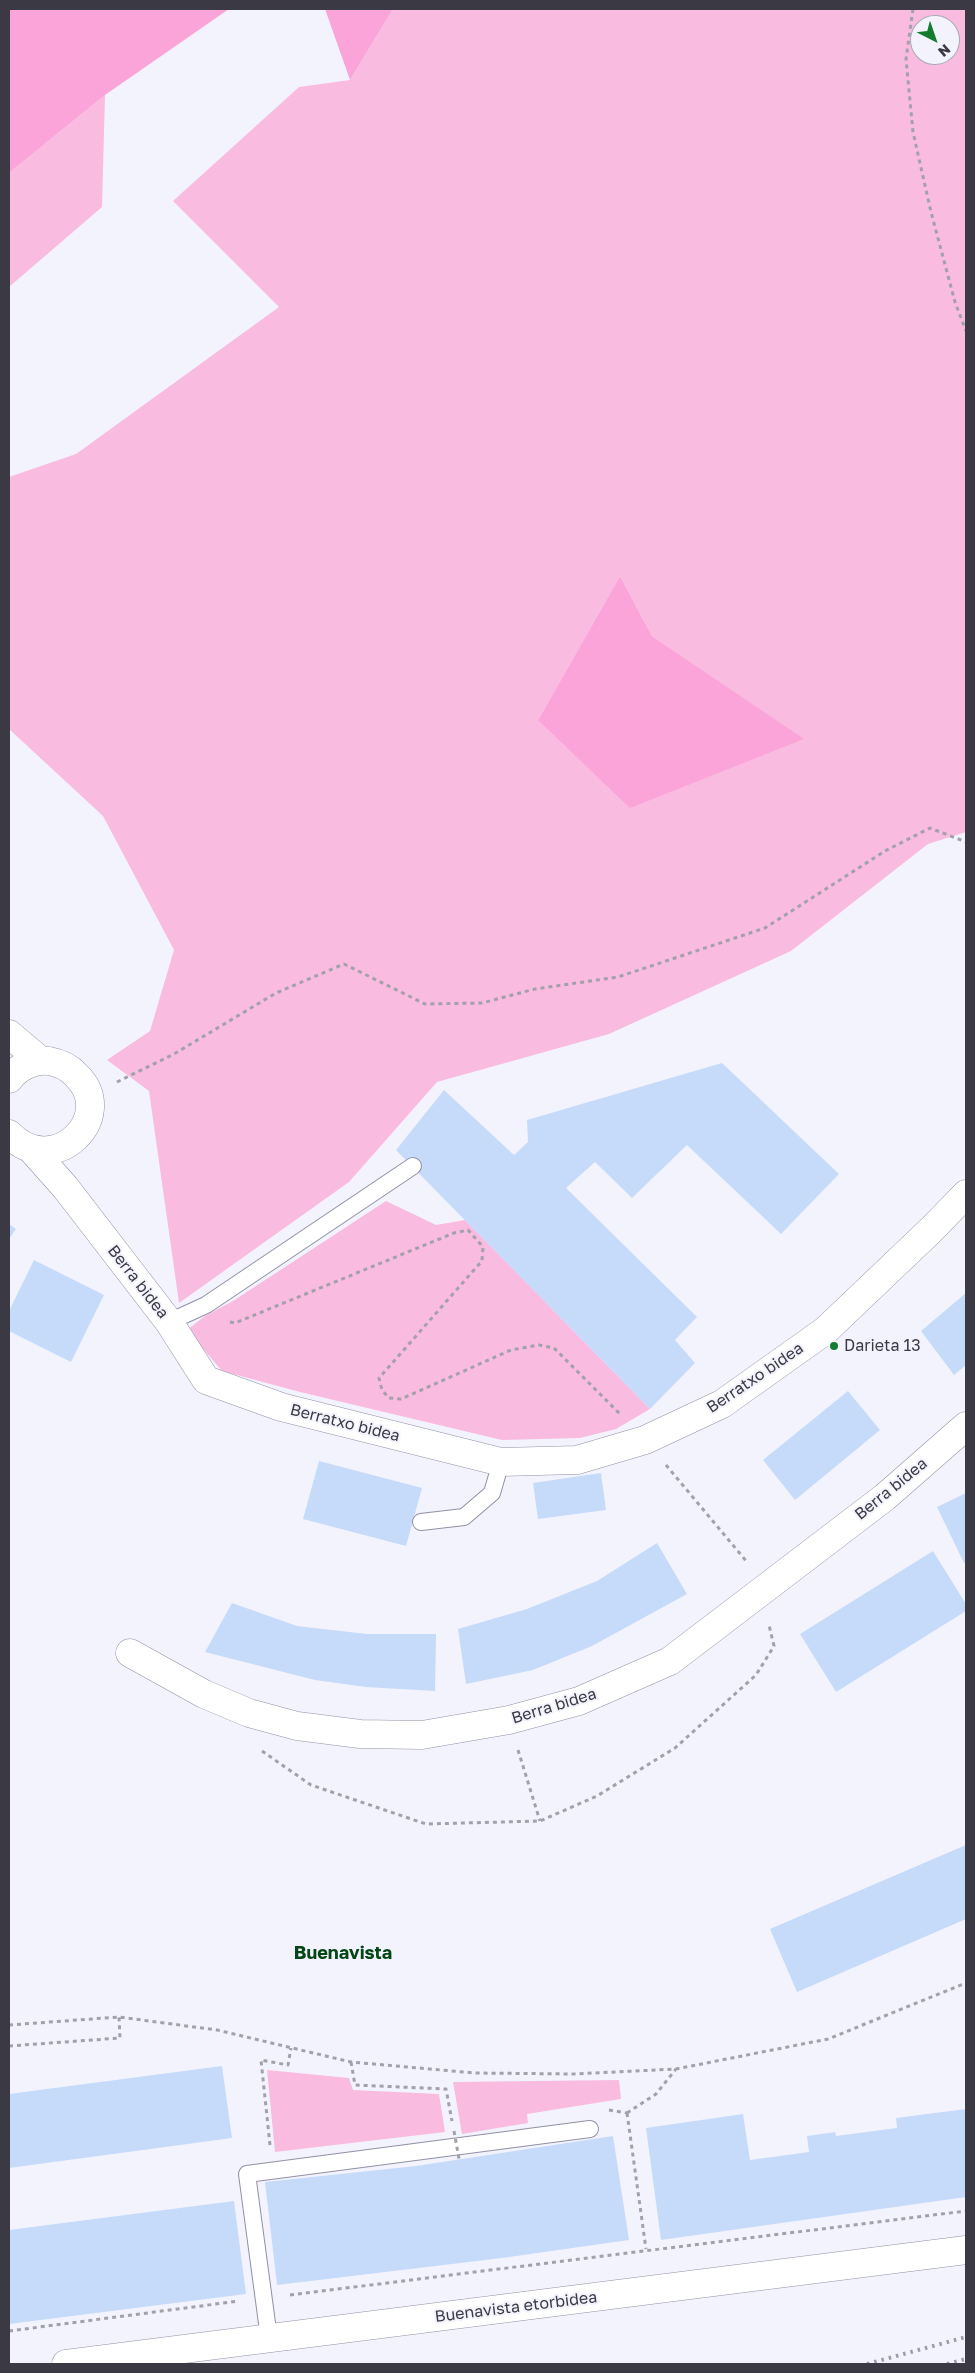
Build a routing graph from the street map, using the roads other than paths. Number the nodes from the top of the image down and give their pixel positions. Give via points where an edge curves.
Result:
1 (9, 1034) edge
2 (41, 1061) junction
3 (10, 1073) edge
4 (9, 1134) edge
5 (43, 1150) junction
6 (413, 1166) dead end
7 (966, 1194) edge
8 (169, 1322) junction
9 (206, 1380) joint
10 (966, 1426) edge
11 (501, 1462) junction
12 (421, 1522) dead end
13 (130, 1653) dead end
14 (590, 2129) dead end
15 (966, 2250) edge
16 (269, 2338) junction
17 (66, 2364) edge

1 - 2 street
2 - 3 street
2 - 5 street via 57,1062 82,1080 90,1110 85,1126 76,1138 63,1147
4 - 5 street via 18,1143
5 - 8 street, Berra bidea via 65,1187
6 - 8 lane via 206,1305
7 - 11 street, Berratxo bidea via 826,1330 722,1404 645,1440 577,1460
8 - 9 street, Berra bidea
9 - 11 street, Berratxo bidea via 281,1407
10 - 13 street, Berra bidea via 885,1497 670,1661 579,1701 509,1720 422,1735 360,1734 297,1726 249,1713 204,1694
11 - 12 lane via 492,1493 464,1517
14 - 16 lane via 246,2174
15 - 16 street, Buenavista etorbidea
16 - 17 street, Buenavista etorbidea

